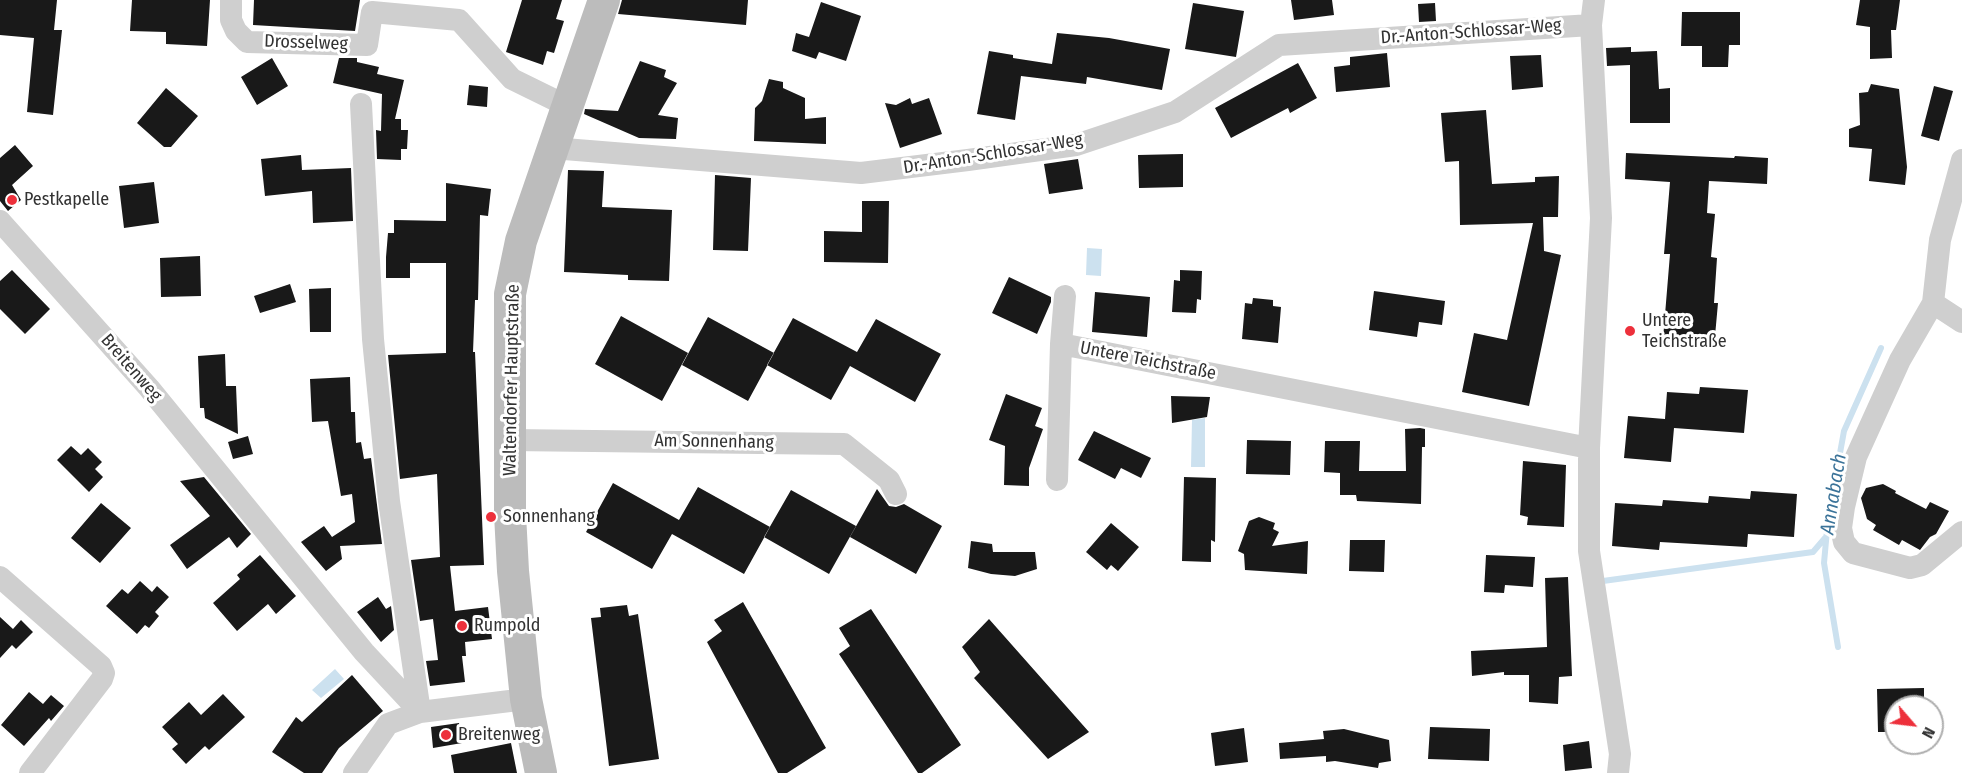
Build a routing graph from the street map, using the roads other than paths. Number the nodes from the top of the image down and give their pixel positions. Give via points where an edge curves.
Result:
1 (231, 0) edge
2 (604, 0) edge
3 (1594, 0) edge
4 (1591, 24) junction
5 (361, 104) dead end
6 (567, 106) junction
7 (552, 148) junction
8 (1962, 160) edge
9 (0, 221) edge
10 (1065, 296) dead end
11 (1933, 303) junction
12 (1962, 322) edge
13 (1061, 344) junction
14 (510, 440) junction
15 (1589, 448) junction
16 (1057, 480) dead end
17 (896, 494) dead end
18 (1962, 532) edge
19 (0, 577) edge
20 (526, 699) junction
21 (420, 712) junction
22 (30, 773) edge
23 (354, 773) edge
24 (541, 773) edge
25 (1618, 773) edge

1 - 6 street, Drosselweg via 231,20 247,42 367,45 372,12 459,20 512,79
2 - 6 main road, Waltendorfer Hauptstraße
3 - 4 street
4 - 7 street, Dr.-Anton-Schlossar-Weg via 1279,45 1164,116 1076,145 920,166 861,173
4 - 15 street via 1601,218
5 - 21 street via 376,374 389,501
6 - 7 main road, Waltendorfer Hauptstraße
7 - 14 main road, Waltendorfer Hauptstraße via 521,241 510,294
8 - 11 street via 1940,240
9 - 21 street, Breitenweg via 149,388 364,652
10 - 13 street, Untere Teichstraße
11 - 12 street
11 - 18 street via 1900,360 1856,457 1841,528 1852,553 1911,568 1922,565
13 - 15 street, Untere Teichstraße
13 - 16 street, Untere Teichstraße
14 - 17 street, Am Sonnenhang via 844,444 889,480
14 - 20 main road, Waltendorfer Hauptstraße via 513,571
15 - 25 street via 1589,551 1620,754
19 - 22 street via 101,666 104,673
20 - 21 street
20 - 24 main road, Waltendorfer Hauptstraße
21 - 23 street via 388,724

